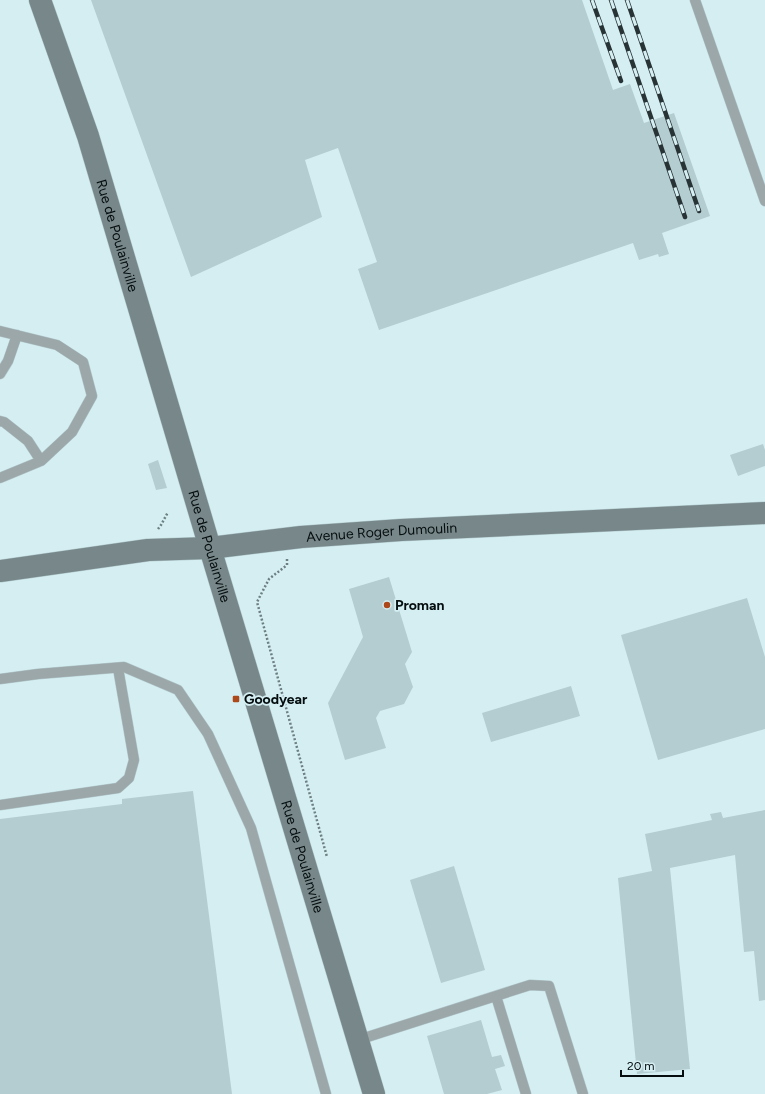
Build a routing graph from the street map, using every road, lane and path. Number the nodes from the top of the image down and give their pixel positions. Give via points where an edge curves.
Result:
1 (40, 0) edge
2 (695, 0) edge
3 (765, 201) edge
4 (0, 331) edge
5 (16, 335) junction
6 (0, 374) edge
7 (0, 422) edge
8 (41, 461) junction
9 (0, 478) edge
10 (765, 513) edge
11 (210, 548) junction
12 (287, 556) dead end
13 (0, 571) edge
14 (118, 668) junction
15 (0, 679) edge
16 (0, 805) edge
17 (329, 863) dead end
18 (496, 996) junction
19 (358, 1040) junction
20 (326, 1094) edge
21 (374, 1094) edge
22 (526, 1094) edge
23 (583, 1094) edge

1 - 11 street, Rue de Poulainville via 88,136
2 - 3 lane
4 - 5 lane
5 - 6 lane via 8,361
5 - 8 lane via 56,345 83,362 92,396 72,432
7 - 8 lane via 4,422 28,441
8 - 9 lane
10 - 11 street, Avenue Roger Dumoulin via 398,530 301,537
11 - 13 street, Avenue Roger Dumoulin via 148,550
11 - 19 street, Rue de Poulainville
12 - 17 path via 287,565 269,579 257,602
14 - 15 lane
14 - 16 lane via 134,760 130,778 118,788
14 - 20 lane via 124,667 178,690 208,734 251,828
18 - 19 lane
18 - 22 lane
18 - 23 lane via 530,985 549,986
19 - 21 street, Rue de Poulainville

